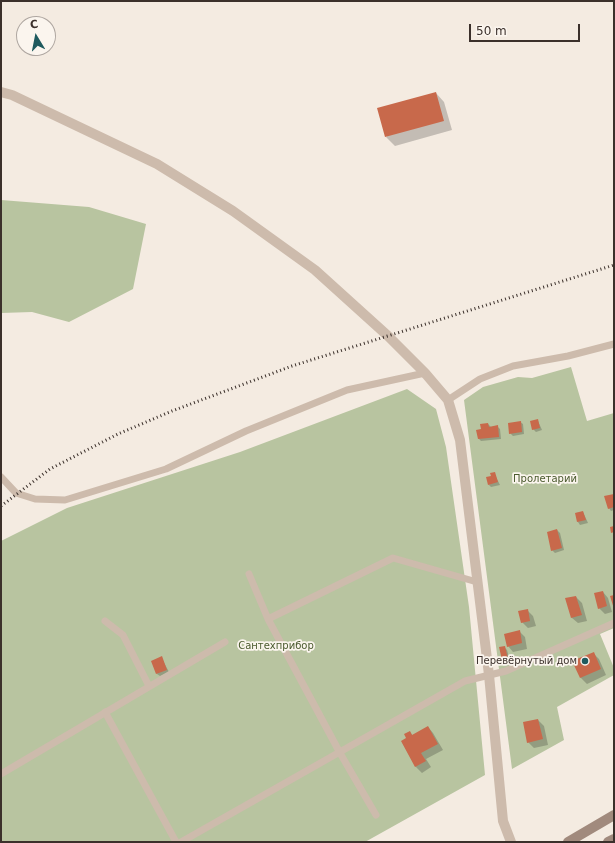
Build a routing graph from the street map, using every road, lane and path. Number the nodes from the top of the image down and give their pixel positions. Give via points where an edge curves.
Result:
1 (1, 92) edge
2 (614, 344) edge
3 (426, 374) junction
4 (448, 400) junction
5 (2, 482) edge
6 (248, 574) dead end
7 (477, 582) junction
8 (268, 619) junction
9 (105, 621) dead end
10 (614, 623) edge
11 (225, 642) dead end
12 (489, 675) junction
13 (148, 686) junction
14 (105, 712) junction
15 (340, 753) junction
16 (1, 774) edge
17 (376, 815) dead end
18 (614, 815) edge
19 (614, 839) edge
20 (176, 842) edge
21 (181, 842) edge
22 (511, 842) edge
23 (568, 842) edge
24 (608, 842) edge

1 - 3 street via 157,164 233,211 315,270
2 - 4 lane via 513,366 480,379
3 - 4 street
3 - 5 lane via 347,390 246,431 166,469 64,500 35,499 16,493
4 - 7 street via 460,440
6 - 8 lane
7 - 8 lane via 393,558
7 - 12 street
8 - 15 lane
9 - 13 lane via 123,635
10 - 12 lane via 506,671
11 - 13 lane
12 - 15 lane via 465,681
12 - 22 street via 503,821
13 - 14 lane
14 - 16 lane
14 - 20 lane
15 - 17 lane
15 - 21 lane
18 - 23 main road
19 - 24 main road

